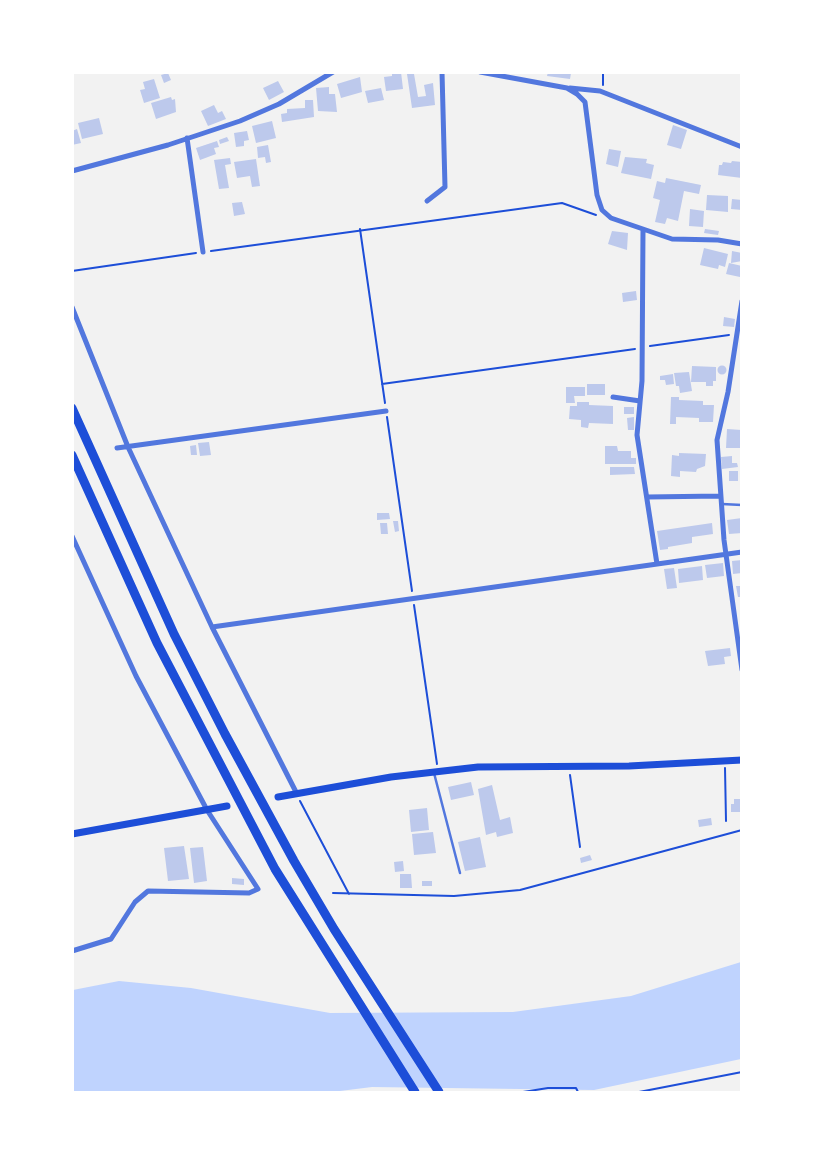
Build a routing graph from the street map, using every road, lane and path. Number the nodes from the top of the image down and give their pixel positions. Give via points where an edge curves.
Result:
1 (333, 72) edge
2 (442, 72) edge
3 (480, 72) edge
4 (603, 72) edge
5 (566, 88) junction
6 (600, 91) junction
7 (187, 138) junction
8 (742, 147) edge
9 (72, 171) edge
10 (427, 201) dead end
11 (611, 218) junction
12 (360, 229) junction
13 (643, 230) junction
14 (742, 244) edge
15 (203, 252) junction
16 (72, 271) edge
17 (742, 302) edge
18 (72, 307) edge
19 (737, 334) junction
20 (641, 348) junction
21 (382, 384) junction
22 (613, 397) dead end
23 (640, 401) junction
24 (72, 408) edge
25 (386, 411) junction
26 (128, 447) junction
27 (117, 448) dead end
28 (72, 455) edge
29 (720, 496) junction
30 (647, 497) junction
31 (721, 504) junction
32 (742, 504) edge
33 (72, 536) edge
34 (742, 552) edge
35 (726, 554) junction
36 (656, 564) junction
37 (413, 598) junction
38 (212, 627) junction
39 (742, 670) edge
40 (742, 760) edge
41 (725, 761) junction
42 (569, 767) junction
43 (436, 772) junction
44 (296, 794) junction
45 (278, 797) dead end
46 (227, 806) dead end
47 (207, 810) junction
48 (726, 821) dead end
49 (742, 830) edge
50 (72, 834) edge
51 (580, 847) dead end
52 (460, 873) dead end
53 (333, 894) dead end
54 (349, 894) junction
55 (72, 951) edge
56 (742, 1072) edge
57 (414, 1092) edge
58 (439, 1092) edge
59 (523, 1092) edge
60 (578, 1092) edge
61 (639, 1092) edge

1 - 7 street via 271,107
2 - 10 street via 445,187
3 - 5 street
4 - 6 path via 604,83
5 - 6 street
5 - 11 street via 585,102 597,195 602,210
6 - 8 street
7 - 9 street
7 - 15 street
11 - 12 path via 562,203
11 - 13 street
12 - 15 path
12 - 21 path
13 - 14 street via 672,239
13 - 20 street
15 - 16 path
17 - 19 street
18 - 26 street
19 - 20 path
19 - 29 street via 718,430
20 - 21 path
20 - 23 street
21 - 25 path
22 - 23 street
23 - 30 street via 637,435
24 - 58 highway via 174,634 294,861
25 - 26 street
25 - 37 path
26 - 27 street
26 - 38 street
28 - 57 highway via 157,643 275,869
29 - 30 street
29 - 31 street
30 - 36 street
31 - 32 lane
31 - 35 street
33 - 47 street via 136,676
34 - 35 street
35 - 36 street
35 - 39 street
36 - 37 street
37 - 38 street
37 - 43 path
38 - 44 street
40 - 41 main road
41 - 42 main road
41 - 48 path
42 - 43 main road via 478,767
42 - 51 path
43 - 44 main road
43 - 52 lane
44 - 45 main road
44 - 54 path
46 - 47 main road
47 - 50 main road
47 - 55 street via 258,889 249,893 148,891 135,902 110,939
49 - 54 path via 520,890 454,896
53 - 54 path
56 - 61 path
59 - 60 path via 576,1088

